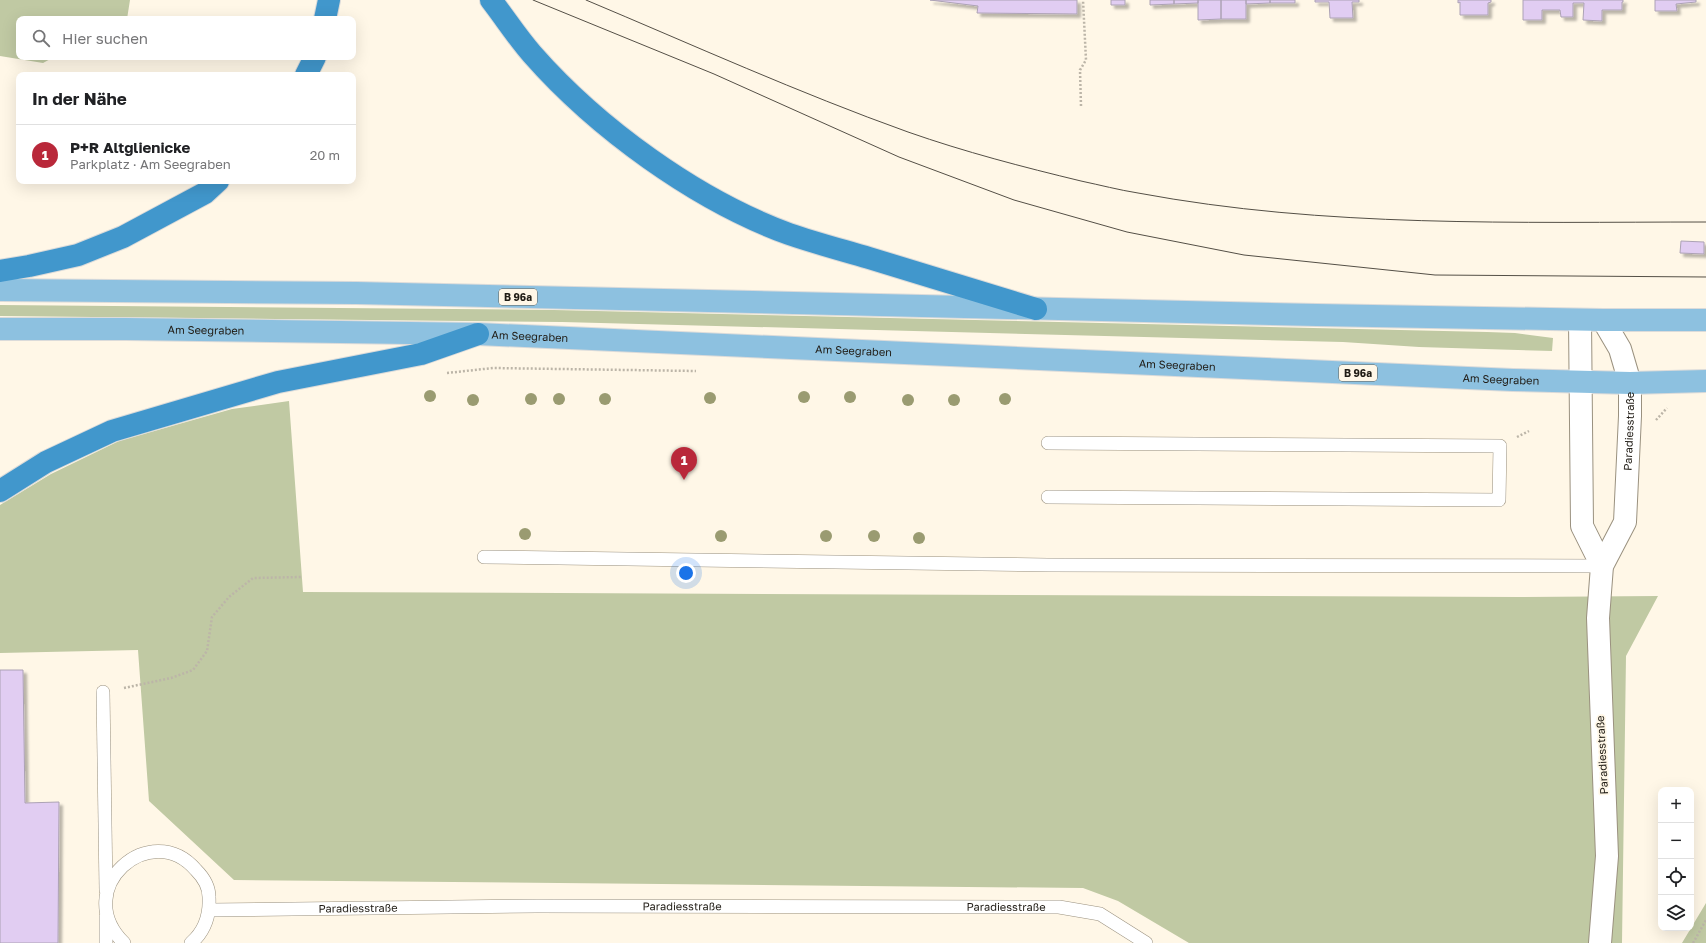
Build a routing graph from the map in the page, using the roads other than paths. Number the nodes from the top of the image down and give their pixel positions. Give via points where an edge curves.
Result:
1 (329, 0) edge
2 (491, 0) edge
3 (326, 16) edge
4 (314, 60) edge
5 (308, 72) edge
6 (215, 184) edge
7 (0, 271) edge
8 (0, 290) edge
9 (1036, 309) junction
10 (1580, 320) junction
11 (1603, 320) junction
12 (1706, 320) edge
13 (0, 329) edge
14 (478, 334) junction
15 (1706, 381) edge
16 (1580, 382) junction
17 (1630, 382) junction
18 (1048, 443) dead end
19 (0, 491) edge
20 (1048, 497) dead end
21 (484, 557) dead end
22 (1602, 566) junction
23 (103, 692) road end
24 (106, 906) junction
25 (210, 910) junction
26 (106, 943) edge
27 (124, 943) edge
28 (191, 943) edge
29 (1146, 943) edge
30 (1600, 943) edge

1 - 3 highway
2 - 9 highway via 531,54 569,93 623,139 663,168 718,201 789,234
4 - 5 highway
6 - 7 highway via 205,193 123,237 78,255
8 - 9 main road, B 96a via 356,294
9 - 10 main road, B 96a
10 - 11 main road, B 96a
10 - 16 street
11 - 12 main road, B 96a
11 - 17 street, Paradiesstraße via 1620,350
13 - 14 main road, Am Seegraben / B 96a
14 - 16 main road, Am Seegraben / B 96a
14 - 19 highway via 421,354 278,382 112,431 46,462
15 - 17 main road, Am Seegraben / B 96a
16 - 17 main road, Am Seegraben / B 96a
16 - 22 street via 1582,526
17 - 22 street, Paradiesstraße via 1625,522
18 - 20 lane via 1500,446 1500,500
21 - 22 lane via 1048,565
22 - 30 street, Paradiesstraße via 1598,618 1607,856
23 - 24 lane
24 - 25 lane via 108,889 115,874 127,861 142,854 160,852 176,855 191,864 202,877 209,893
24 - 26 lane
24 - 27 lane via 109,921 116,935
25 - 28 lane via 206,925
25 - 29 lane, Paradiesstraße via 537,906 1059,907 1100,914

